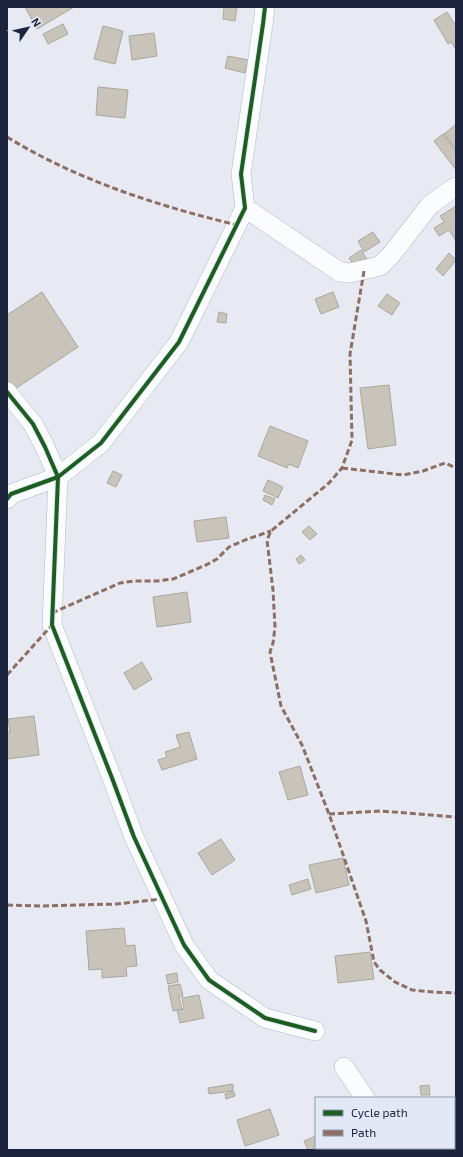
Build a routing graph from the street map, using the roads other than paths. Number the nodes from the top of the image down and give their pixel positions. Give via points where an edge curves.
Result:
1 (264, 7) edge
2 (456, 187) edge
3 (245, 208) junction
4 (7, 392) edge
5 (58, 478) junction
6 (7, 499) edge
7 (315, 1031) dead end
8 (344, 1068) dead end
9 (364, 1097) edge

1 - 3 street via 241,174
2 - 3 street via 430,205 380,266 350,273 340,272
3 - 5 street via 179,342 101,443
4 - 5 street via 33,424
5 - 6 street via 11,494
5 - 7 street via 52,625 134,837 165,905 184,945 209,980 265,1018
8 - 9 street

